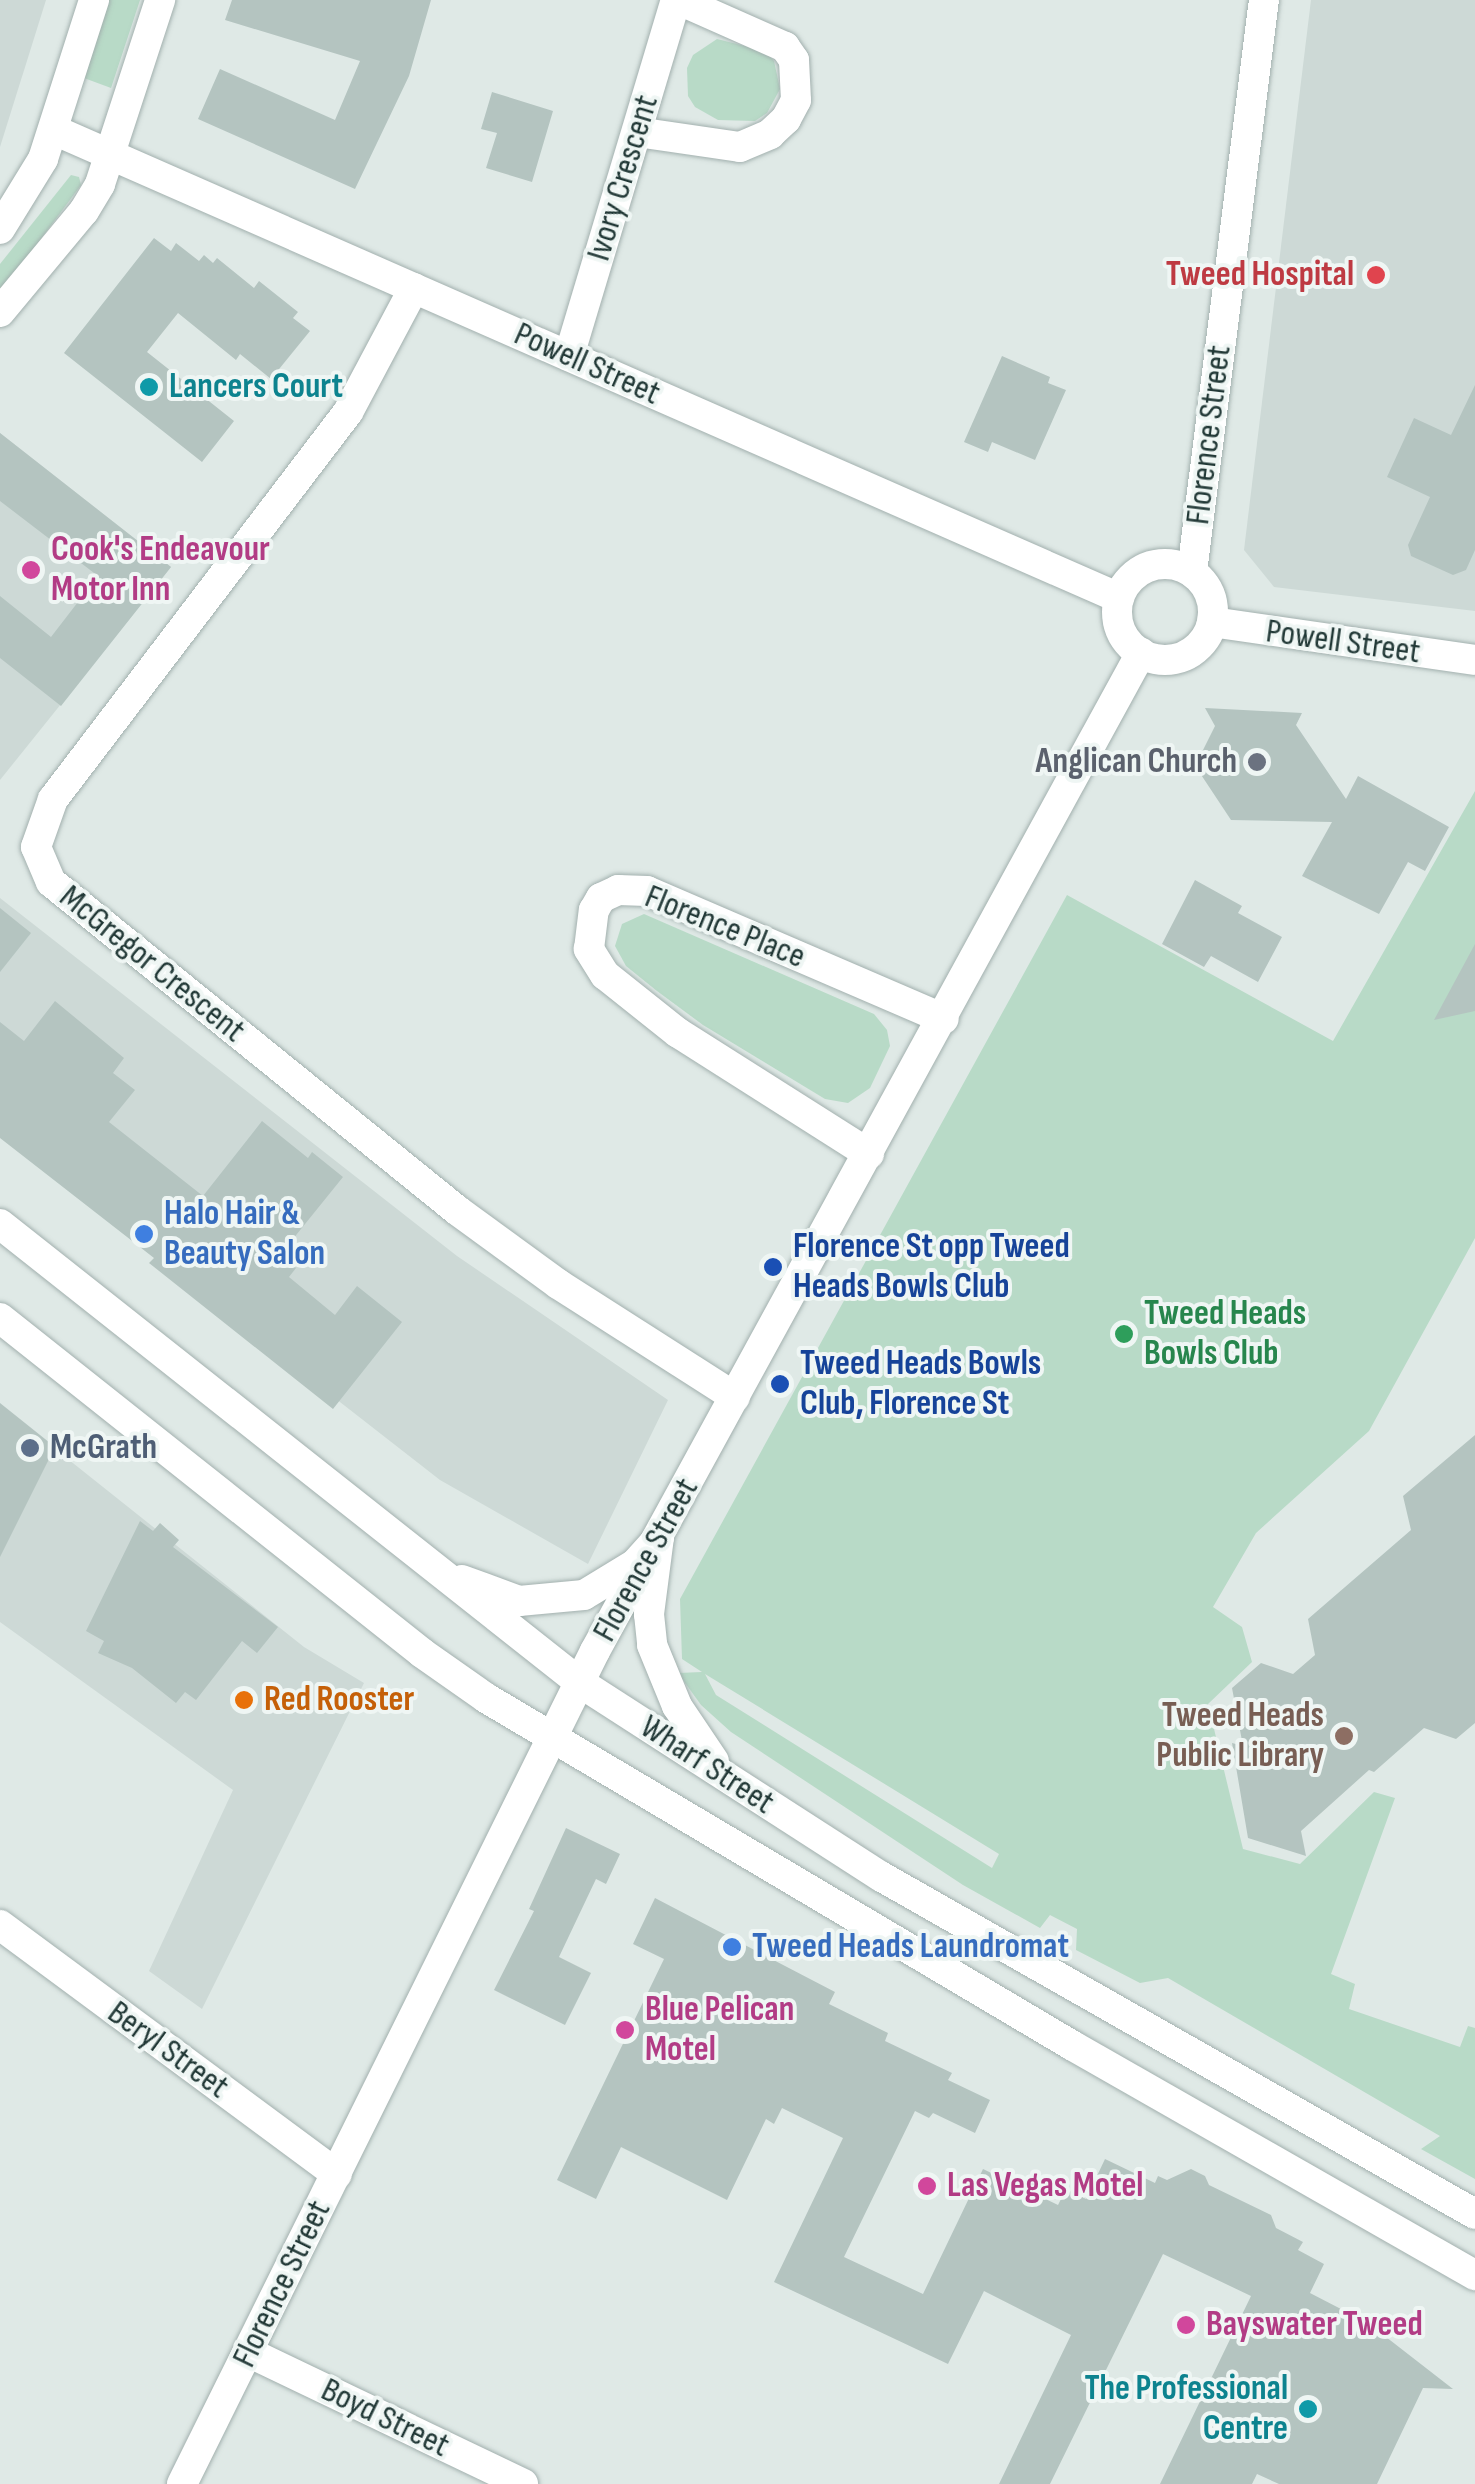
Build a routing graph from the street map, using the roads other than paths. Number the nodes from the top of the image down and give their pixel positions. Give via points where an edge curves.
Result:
1 (94, 0) edge
2 (160, 0) edge
3 (677, 0) edge
4 (1264, 0) edge
5 (54, 130) junction
6 (637, 132) junction
7 (113, 153) junction
8 (0, 229) edge
9 (414, 288) junction
10 (0, 312) edge
11 (569, 356) junction
12 (1192, 572) junction
13 (1119, 598) junction
14 (1212, 622) junction
15 (1141, 654) junction
16 (1475, 660) edge
17 (944, 1019) junction
18 (869, 1154) junction
19 (0, 1224) edge
20 (0, 1318) edge
21 (736, 1397) junction
22 (659, 1537) junction
23 (431, 1565) junction
24 (579, 1682) junction
25 (552, 1739) junction
26 (724, 1776) junction
27 (0, 1925) edge
28 (336, 2174) junction
29 (1475, 2214) edge
30 (1469, 2275) edge
31 (248, 2352) junction
32 (182, 2484) edge
33 (522, 2484) edge

1 - 5 street
2 - 7 street
3 - 6 street, Ivory Crescent
3 - 6 street via 785,47 794,60 796,100 770,134 740,146
4 - 12 street, Florence Street
5 - 7 street, Powell Street
5 - 8 street
6 - 11 street, Ivory Crescent
7 - 9 street, Powell Street
7 - 10 street via 84,210
9 - 11 street, Powell Street
9 - 21 street, McGregor Crescent via 348,412 52,799 36,847 51,882 458,1211 558,1284
11 - 13 street, Powell Street
12 - 13 street via 1151,566
12 - 14 street via 1210,595
13 - 15 street via 1120,630
14 - 15 street via 1184,656
14 - 16 street, Powell Street
15 - 17 street, Florence Street
17 - 18 street, Florence Street
17 - 18 street, Florence Place via 647,892 618,890 594,910 590,948 605,975 678,1033
18 - 21 street, Florence Street
19 - 23 street, Wharf Street
20 - 25 street, Wharf Street via 422,1654
21 - 22 street, Florence Street
22 - 23 street via 614,1579 584,1595 554,1599 519,1601
22 - 24 street, Florence Street
22 - 26 street via 652,1645 677,1706
23 - 24 street, Wharf Street
24 - 25 street, Florence Street
24 - 26 street, Wharf Street
25 - 28 street, Florence Street
25 - 30 street, Wharf Street
26 - 29 street, Wharf Street via 882,1877
27 - 28 street, Beryl Street
28 - 31 street, Florence Street
31 - 32 street, Florence Street
31 - 33 street, Boyd Street

